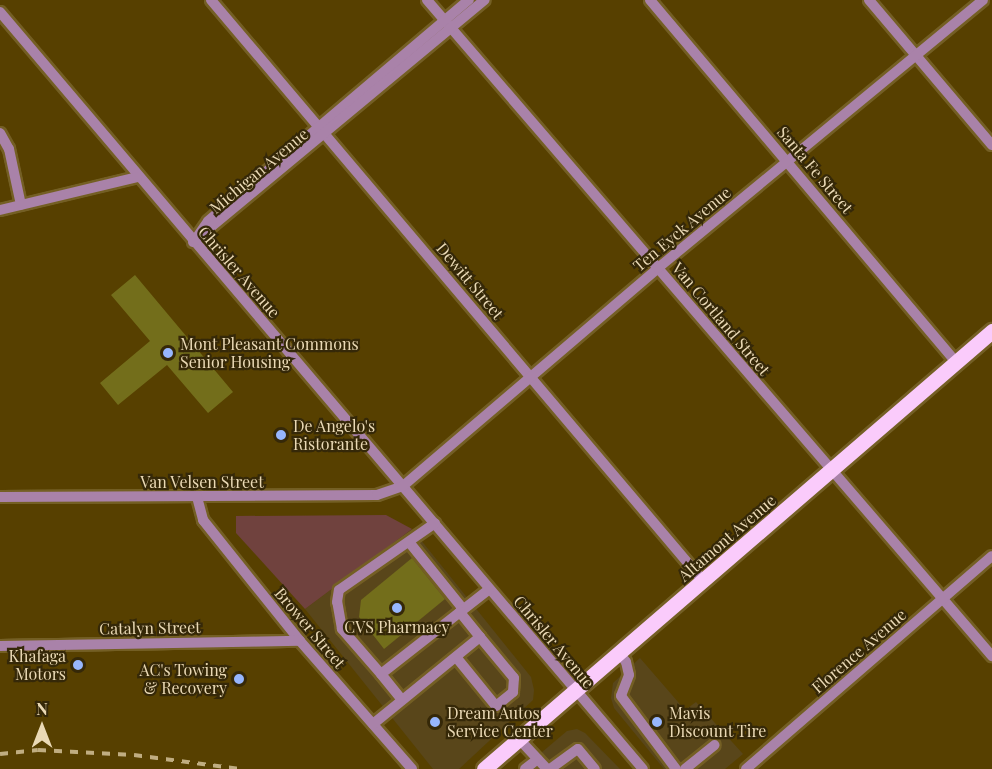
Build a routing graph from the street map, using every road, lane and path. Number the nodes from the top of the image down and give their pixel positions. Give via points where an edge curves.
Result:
1 (211, 0) edge
2 (428, 0) edge
3 (469, 0) edge
4 (485, 0) edge
5 (650, 0) edge
6 (869, 0) edge
7 (983, 0) edge
8 (0, 12) edge
9 (448, 24) junction
10 (917, 56) junction
11 (322, 130) junction
12 (0, 133) edge
13 (992, 145) edge
14 (788, 161) junction
15 (137, 177) junction
16 (21, 205) junction
17 (0, 210) edge
18 (193, 242) junction
19 (658, 268) junction
20 (992, 331) edge
21 (956, 362) junction
22 (531, 376) junction
23 (831, 472) junction
24 (403, 486) junction
25 (0, 497) edge
26 (197, 497) junction
27 (435, 523) junction
28 (409, 542) junction
29 (992, 556) edge
30 (705, 582) junction
31 (489, 589) junction
32 (942, 600) junction
33 (461, 611) junction
34 (480, 637) junction
35 (300, 641) junction
36 (0, 646) edge
37 (619, 653) junction
38 (992, 656) edge
39 (456, 657) junction
40 (381, 674) junction
41 (574, 690) junction
42 (402, 700) junction
43 (373, 724) junction
44 (519, 740) junction
45 (715, 745) dead end
46 (538, 759) junction
47 (412, 769) edge
48 (484, 769) edge
49 (525, 769) edge
50 (549, 769) edge
51 (595, 769) edge
52 (643, 769) edge
53 (676, 769) edge
54 (684, 769) edge
55 (747, 769) edge

1 - 11 street, Dewitt Street
2 - 9 street, Van Cortland Street
3 - 9 street, Michigan Avenue
4 - 9 street, Michigan Avenue
5 - 14 street, Santa Fe Street
6 - 10 street
7 - 10 street, Ten Eyck Avenue
8 - 15 street, Chrisler Avenue
9 - 11 street, Michigan Avenue
9 - 19 street, Van Cortland Street
10 - 13 street
10 - 14 street, Ten Eyck Avenue
11 - 18 street, Michigan Avenue via 208,221
11 - 22 street, Dewitt Street
12 - 16 street via 9,149
14 - 19 street, Ten Eyck Avenue
14 - 21 street, Santa Fe Street
15 - 16 street
15 - 18 street, Chrisler Avenue
16 - 17 street
18 - 24 street, Chrisler Avenue
19 - 22 street, Ten Eyck Avenue
19 - 23 street, Van Cortland Street
20 - 21 main road, Altamont Avenue
21 - 23 main road, Altamont Avenue
22 - 24 street, Ten Eyck Avenue
22 - 30 street, Dewitt Street
23 - 30 main road, Altamont Avenue
23 - 32 street, Van Cortland Street
24 - 26 street, Van Velsen Street via 377,495
24 - 27 street, Chrisler Avenue
25 - 26 street, Van Velsen Street
26 - 35 street, Brower Street via 203,520
27 - 28 street
27 - 31 street, Chrisler Avenue
28 - 33 street
28 - 40 street via 339,590 342,629
29 - 32 street, Florence Avenue
30 - 37 main road, Altamont Avenue
31 - 33 street
31 - 41 street, Chrisler Avenue
32 - 38 street, Van Cortland Street
32 - 55 street, Florence Avenue
33 - 34 street
33 - 40 street
34 - 39 street
34 - 39 street via 514,678 513,692 496,706
35 - 36 street, Catalyn Street
35 - 43 street, Brower Street
37 - 41 main road, Altamont Avenue
37 - 53 street via 627,662 629,675 621,696
39 - 42 street
40 - 42 street
41 - 44 main road, Altamont Avenue
41 - 52 street, Chrisler Avenue
42 - 43 street
43 - 47 street, Brower Street
44 - 46 street
44 - 48 main road, Altamont Avenue
45 - 54 street
46 - 49 street
46 - 50 street
50 - 51 street via 578,749

